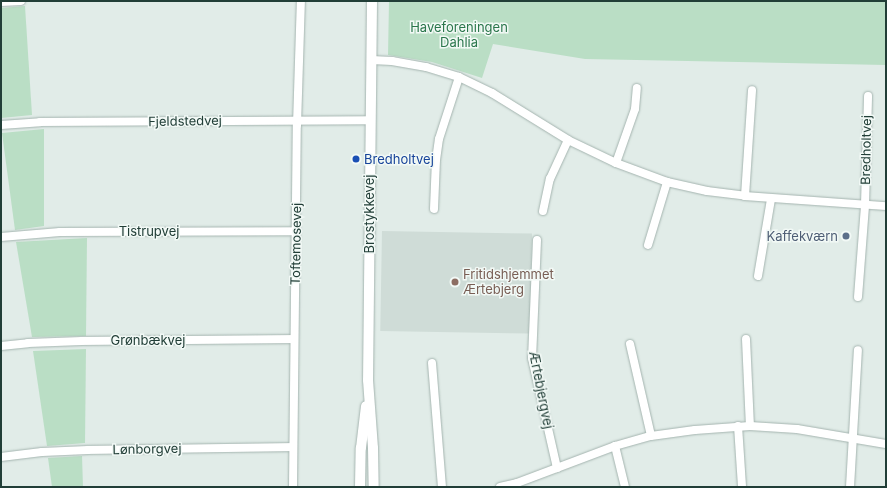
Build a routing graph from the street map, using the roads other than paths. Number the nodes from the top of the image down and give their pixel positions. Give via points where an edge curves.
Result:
1 (21, 1) edge
2 (301, 1) edge
3 (372, 1) edge
4 (1, 2) edge
5 (371, 60) junction
6 (458, 77) junction
7 (637, 88) dead end
8 (752, 90) dead end
9 (868, 96) dead end
10 (297, 120) junction
11 (370, 120) junction
12 (1, 125) edge
13 (568, 140) junction
14 (616, 163) junction
15 (667, 182) junction
16 (745, 196) junction
17 (771, 199) junction
18 (865, 204) junction
19 (886, 206) edge
20 (434, 209) dead end
21 (543, 211) dead end
22 (296, 230) junction
23 (1, 237) edge
24 (537, 240) dead end
25 (648, 245) dead end
26 (758, 276) dead end
27 (858, 297) dead end
28 (294, 339) junction
29 (746, 339) dead end
30 (630, 344) dead end
31 (1, 346) edge
32 (858, 350) dead end
33 (432, 363) dead end
34 (368, 380) junction
35 (738, 426) junction
36 (750, 426) junction
37 (651, 436) junction
38 (853, 438) junction
39 (886, 444) edge
40 (615, 446) junction
41 (293, 447) junction
42 (1, 457) edge
43 (557, 468) junction
44 (518, 485) edge
45 (292, 487) edge
46 (360, 487) edge
47 (374, 487) edge
48 (442, 487) edge
49 (500, 487) edge
50 (625, 487) edge
51 (742, 487) edge
52 (850, 487) edge

1 - 4 street
2 - 10 street, Toftemosevej
3 - 5 street, Brostykkevej
5 - 6 street, Bredholtvej via 426,67
5 - 11 street, Brostykkevej
6 - 13 street, Bredholtvej via 492,93
6 - 20 street via 438,146
7 - 14 street via 635,109
8 - 16 street
9 - 18 street, Bredholtvej
10 - 11 street, Fjeldstedvej
10 - 12 street, Fjeldstedvej via 40,122
10 - 22 street, Toftemosevej
11 - 34 street, Brostykkevej
13 - 14 street, Bredholtvej
13 - 21 street via 550,179
14 - 15 street, Bredholtvej
15 - 16 street, Bredholtvej via 707,192
15 - 25 street
16 - 17 street, Bredholtvej
17 - 18 street, Bredholtvej
17 - 26 street
18 - 19 street, Bredholtvej
18 - 27 street, Bredholtvej
22 - 23 street, Tistrupvej via 60,232
22 - 28 street, Toftemosevej
24 - 43 street, Ærtebjergvej via 532,358
28 - 31 street, Grønbækvej via 82,341
28 - 41 street, Toftemosevej
29 - 36 street
30 - 37 street
32 - 38 street
33 - 48 street
34 - 46 street, Brostykkevej
34 - 47 street, Brostykkevej
35 - 36 street
35 - 37 street
35 - 51 street
36 - 38 street via 796,429
37 - 40 street
38 - 39 street
38 - 52 street
40 - 43 street
40 - 50 street
41 - 42 street, Lønborgvej via 88,450
41 - 45 street, Toftemosevej
43 - 44 street
44 - 49 street

